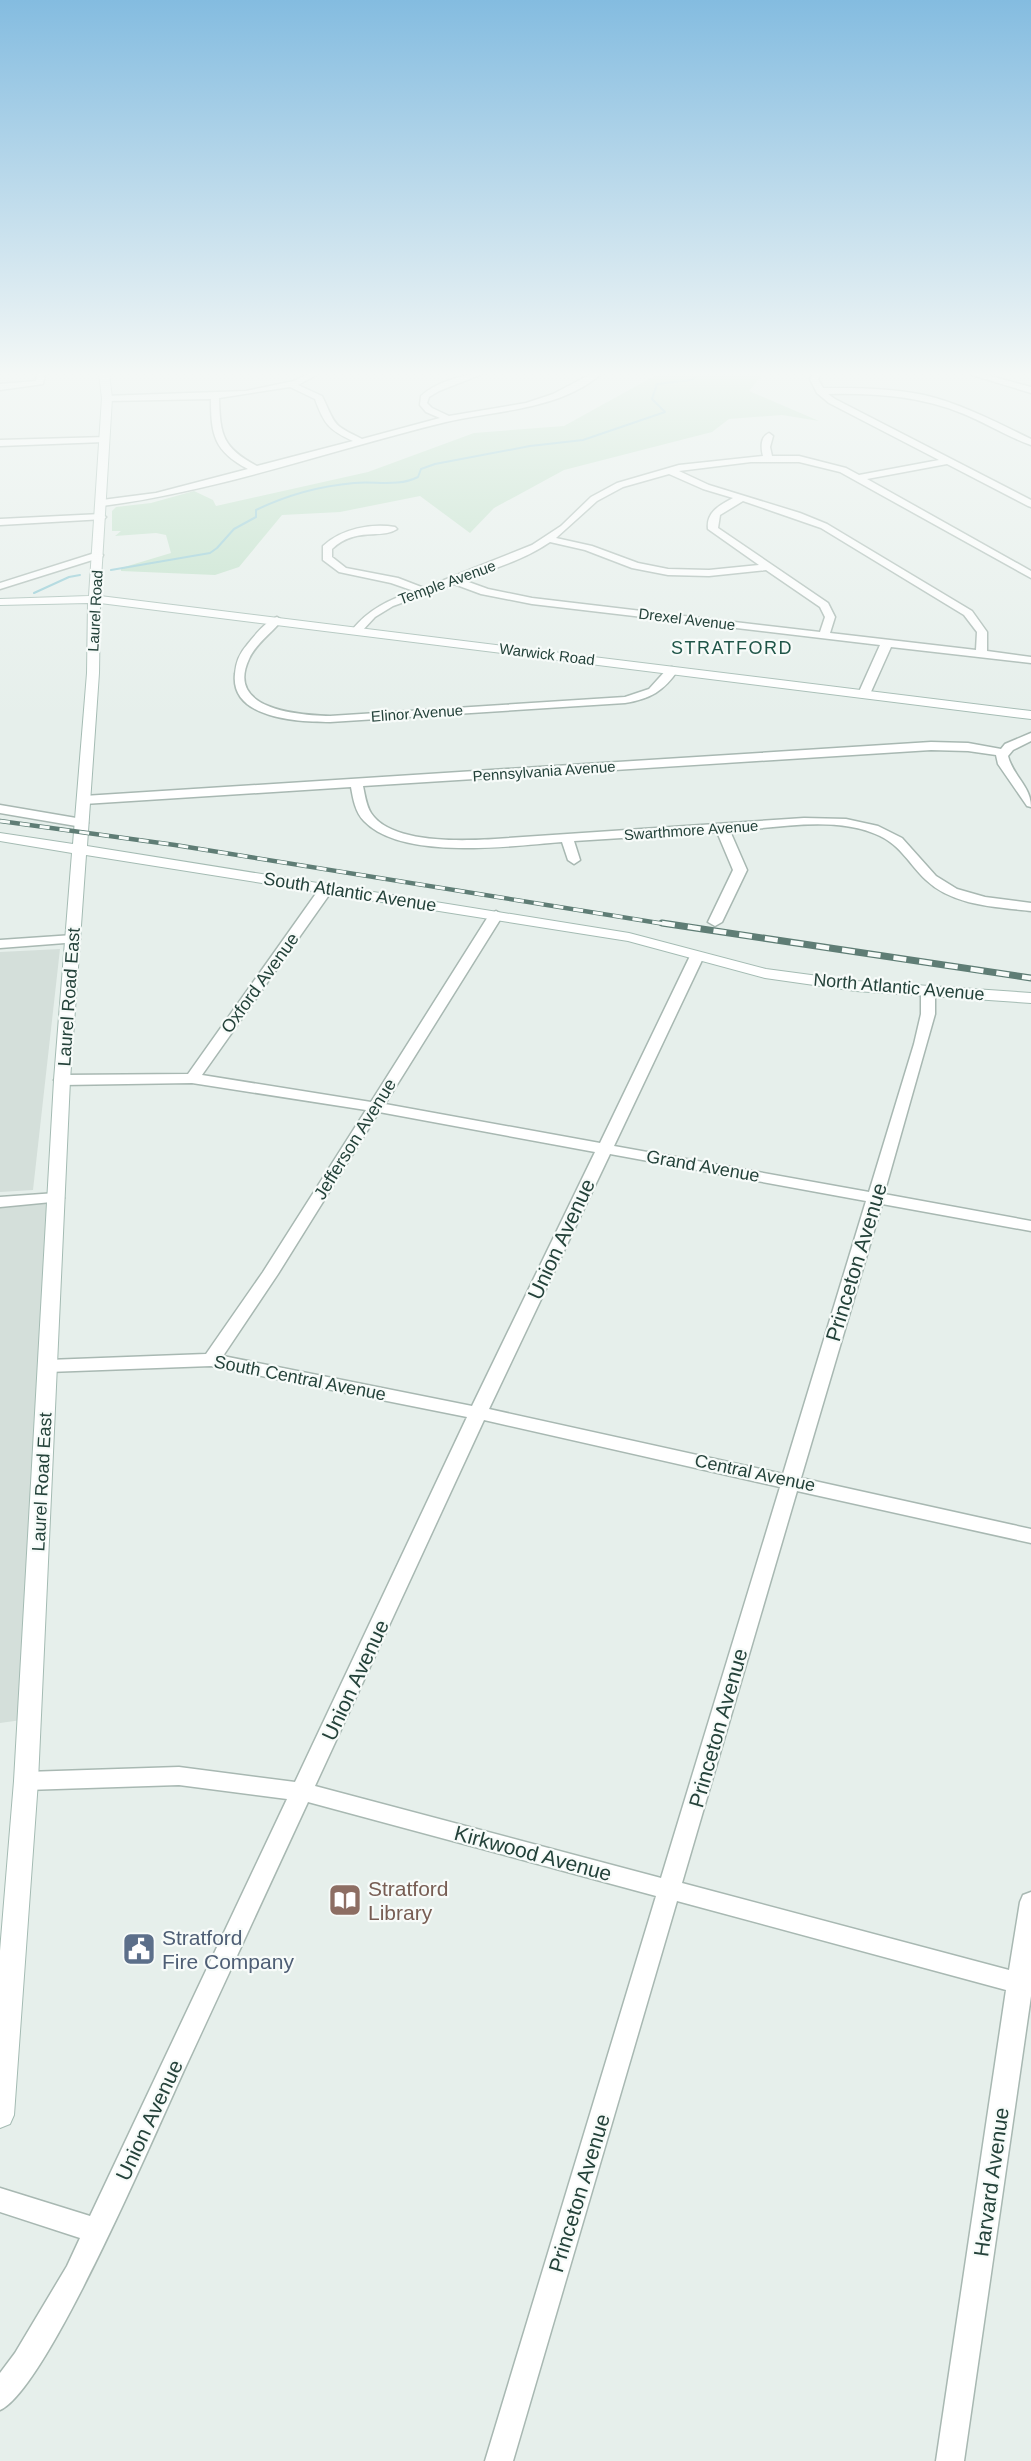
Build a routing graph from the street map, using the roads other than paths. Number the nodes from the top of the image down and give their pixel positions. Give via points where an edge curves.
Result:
1 (102, 489) edge
2 (184, 489) edge
3 (612, 489) edge
4 (715, 489) edge
5 (878, 489) edge
6 (1002, 489) edge
7 (742, 498) junction
8 (102, 502) junction
9 (1031, 504) edge
10 (101, 517) junction
11 (0, 522) edge
12 (392, 529) dead end
13 (550, 539) junction
14 (316, 546) dead end
15 (328, 547) junction
16 (98, 555) junction
17 (766, 567) junction
18 (1031, 575) edge
19 (453, 580) junction
20 (0, 586) edge
21 (423, 591) junction
22 (94, 599) junction
23 (0, 602) edge
24 (277, 620) junction
25 (357, 630) junction
26 (824, 635) junction
27 (887, 643) junction
28 (981, 654) junction
29 (1031, 660) edge
30 (672, 670) junction
31 (864, 694) junction
32 (1031, 715) edge
33 (1031, 737) edge
34 (1003, 753) junction
35 (356, 783) junction
36 (84, 800) junction
37 (1031, 803) edge
38 (0, 809) edge
39 (889, 819) dead end
40 (82, 823) junction
41 (722, 828) junction
42 (874, 829) junction
43 (0, 837) edge
44 (567, 838) junction
45 (80, 849) junction
46 (574, 860) dead end
47 (327, 888) junction
48 (1031, 907) edge
49 (496, 915) junction
50 (715, 922) dead end
51 (73, 939) junction
52 (0, 944) edge
53 (697, 956) junction
54 (928, 993) junction
55 (1031, 998) edge
56 (192, 1078) junction
57 (62, 1080) junction
58 (375, 1107) junction
59 (604, 1148) junction
60 (56, 1198) junction
61 (875, 1198) junction
62 (0, 1202) edge
63 (1031, 1226) edge
64 (211, 1360) junction
65 (48, 1366) junction
66 (478, 1413) junction
67 (790, 1481) junction
68 (1031, 1536) edge
69 (26, 1781) junction
70 (303, 1792) junction
71 (671, 1890) junction
72 (1031, 1902) edge
73 (1025, 1984) edge
74 (0, 2115) edge
75 (0, 2200) edge
76 (96, 2231) junction
77 (0, 2397) edge
78 (499, 2461) edge
79 (950, 2461) edge

1 - 8 main road, Laurel Road
2 - 8 street
3 - 13 street, Temple Avenue via 598,496
4 - 7 street
5 - 18 street, Temple Avenue
6 - 9 street
7 - 17 street via 716,513 712,525 721,536
7 - 28 street via 824,526 962,609 980,627
8 - 10 main road, Laurel Road
10 - 11 street
10 - 16 main road, Laurel Road
12 - 15 street via 356,533 339,538
13 - 17 street via 660,571 698,574
13 - 19 street, Temple Avenue
14 - 15 street
15 - 21 street via 327,558 339,568
16 - 20 street
16 - 22 main road, Laurel Road
17 - 26 street via 824,605 830,617
19 - 21 street, Temple Avenue
19 - 26 street, Drexel Avenue via 485,592 532,601
21 - 25 street, Temple Avenue via 382,607
22 - 23 main road, Warwick Road
22 - 24 main road, Warwick Road
22 - 36 main road, Laurel Road
24 - 25 main road, Warwick Road
24 - 30 street, Elinor Avenue via 243,660 242,690 260,707 294,717 330,719 625,700 655,691
25 - 30 main road, Warwick Road
26 - 27 street, Drexel Avenue
27 - 28 street, Drexel Avenue
27 - 31 street
28 - 29 street, Drexel Avenue
30 - 31 main road, Warwick Road
31 - 32 main road, Warwick Road
33 - 34 street
34 - 35 street, Pennsylvania Avenue via 940,746
34 - 37 street via 1004,764
35 - 36 street, Pennsylvania Avenue
35 - 44 street, Swarthmore Avenue via 368,818 401,836 461,844
36 - 40 main road, Laurel Road
38 - 40 street
39 - 42 street
40 - 45 main road, Laurel Road
41 - 42 street, Swarthmore Avenue via 831,822
41 - 44 street, Swarthmore Avenue
41 - 50 street via 740,870
42 - 48 street, Swarthmore Avenue via 908,850 923,872 946,889 981,900
43 - 45 main road, South Atlantic Avenue
44 - 46 street
45 - 47 main road, South Atlantic Avenue
45 - 51 main road, Laurel Road East
47 - 49 main road, South Atlantic Avenue
47 - 56 street, Oxford Avenue
49 - 53 main road, South Atlantic Avenue via 629,937
49 - 58 street, Jefferson Avenue
51 - 52 street
51 - 57 main road, Laurel Road East
53 - 54 main road, North Atlantic Avenue via 765,973
53 - 59 street, Union Avenue
54 - 55 main road, North Atlantic Avenue
54 - 61 street, Princeton Avenue via 921,1044
56 - 57 street, Grand Avenue
56 - 58 street, Grand Avenue
57 - 60 main road, Laurel Road East
58 - 59 street, Grand Avenue
58 - 64 street, Jefferson Avenue
59 - 61 street, Grand Avenue
59 - 66 street, Union Avenue
60 - 62 street
60 - 65 main road, Laurel Road East
61 - 63 street, Grand Avenue
61 - 67 street, Princeton Avenue
64 - 65 street, South Central Avenue
64 - 66 street, South Central Avenue
65 - 69 main road, Laurel Road East
66 - 67 street, Central Avenue
66 - 70 street, Union Avenue
67 - 68 street, Central Avenue
67 - 71 street, Princeton Avenue
69 - 70 street, Kirkwood Avenue via 179,1776
69 - 74 main road, Laurel Road East
70 - 71 street, Kirkwood Avenue
70 - 76 street, Union Avenue
71 - 73 street, Kirkwood Avenue
71 - 78 street, Princeton Avenue
72 - 73 street, Harvard Avenue
73 - 79 street, Harvard Avenue
75 - 76 street
76 - 77 street, Union Avenue via 76,2275 25,2364

